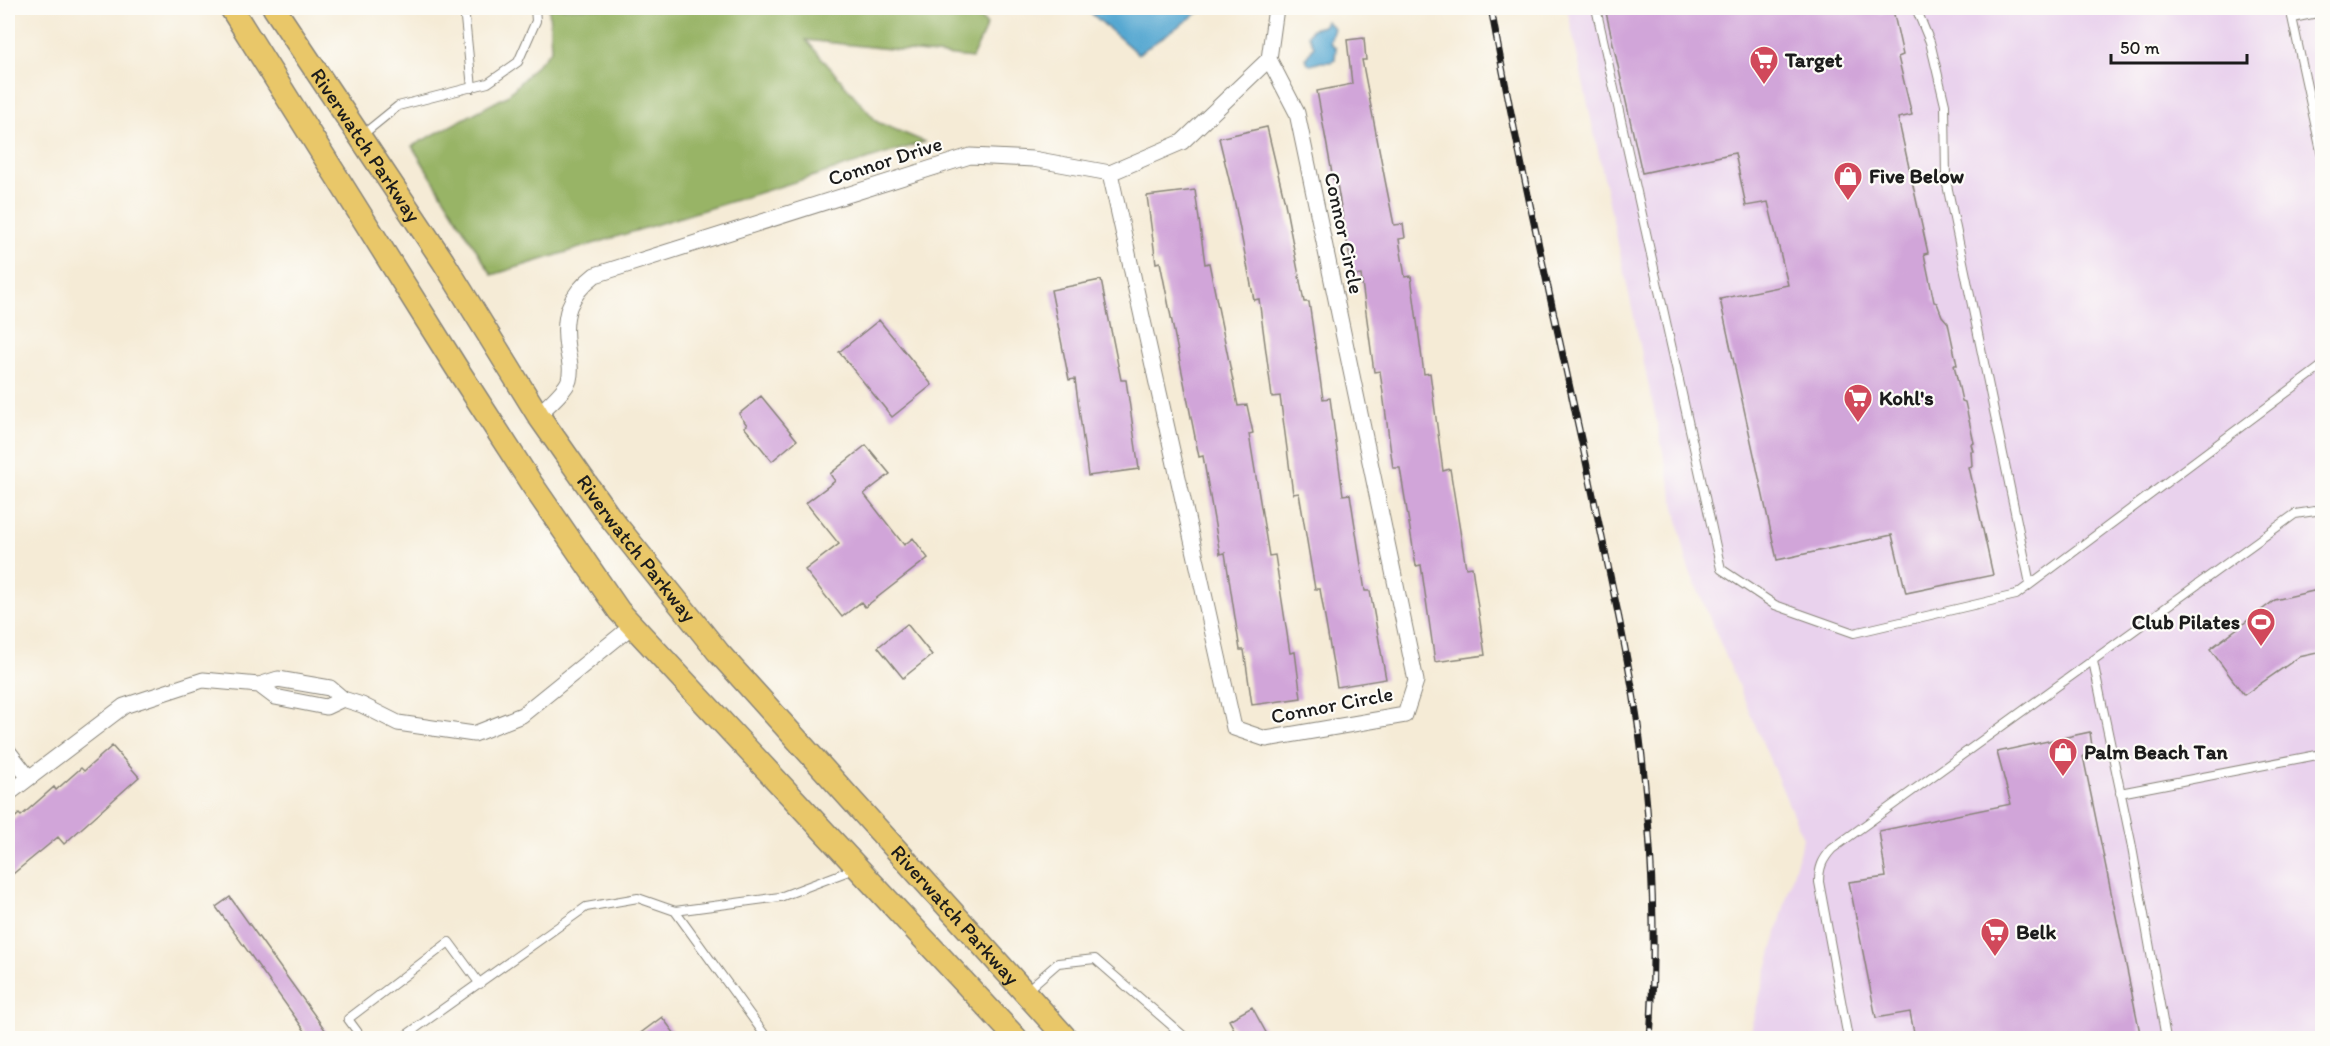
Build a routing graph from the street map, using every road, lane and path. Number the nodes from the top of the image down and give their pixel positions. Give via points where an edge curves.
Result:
1 (231, 8) edge
2 (274, 8) edge
3 (464, 8) edge
4 (535, 8) edge
5 (1276, 8) edge
6 (1596, 8) edge
7 (1916, 8) edge
8 (2290, 8) edge
9 (2322, 12) edge
10 (2293, 18) junction
11 (1269, 59) junction
12 (472, 88) junction
13 (2320, 134) edge
14 (359, 138) junction
15 (2322, 156) edge
16 (1110, 173) junction
17 (2322, 366) edge
18 (538, 415) junction
19 (2322, 510) edge
20 (2030, 584) junction
21 (632, 626) junction
22 (2093, 661) junction
23 (8, 751) edge
24 (2322, 754) edge
25 (29, 778) junction
26 (2120, 793) junction
27 (8, 794) edge
28 (857, 868) junction
29 (675, 911) junction
30 (480, 984) junction
31 (1025, 992) junction
32 (362, 1038) edge
33 (402, 1038) edge
34 (767, 1038) edge
35 (1016, 1038) edge
36 (1066, 1038) edge
37 (1186, 1038) edge
38 (1848, 1038) edge
39 (2166, 1038) edge

1 - 21 main road, Riverwatch Parkway via 525,474
2 - 14 main road, Riverwatch Parkway
3 - 12 lane
4 - 12 lane via 536,21 518,63 488,83
5 - 11 street
6 - 20 lane via 1721,569 1774,605 1854,633 2016,595
7 - 20 lane via 1930,42 1945,105 1946,180
8 - 10 lane
9 - 10 lane
10 - 13 lane
11 - 16 street via 1182,142
11 - 16 street, Connor Circle via 1297,113 1416,681 1405,715 1266,739 1234,728
12 - 14 lane via 398,106
13 - 15 lane
14 - 18 main road, Riverwatch Parkway via 443,261
16 - 18 street, Connor Drive via 1033,159 970,156 595,275 579,287 569,304 565,325 571,366 568,383
17 - 20 lane
18 - 31 main road, Riverwatch Parkway via 609,516 718,652
19 - 22 lane via 2295,514
21 - 25 street via 522,715 474,734 398,723 343,699 330,688 278,679 259,685 203,680 124,706
21 - 28 main road, Riverwatch Parkway
22 - 26 lane
22 - 38 lane via 1832,849 1824,859 1819,882
23 - 25 street
24 - 26 lane
25 - 27 street
26 - 39 lane
28 - 29 lane via 780,897
28 - 35 main road, Riverwatch Parkway
29 - 30 lane via 638,898 586,908
29 - 34 lane
30 - 32 lane via 449,942 348,1019
30 - 33 lane
31 - 36 main road, Riverwatch Parkway
31 - 37 lane via 1058,963 1095,959

